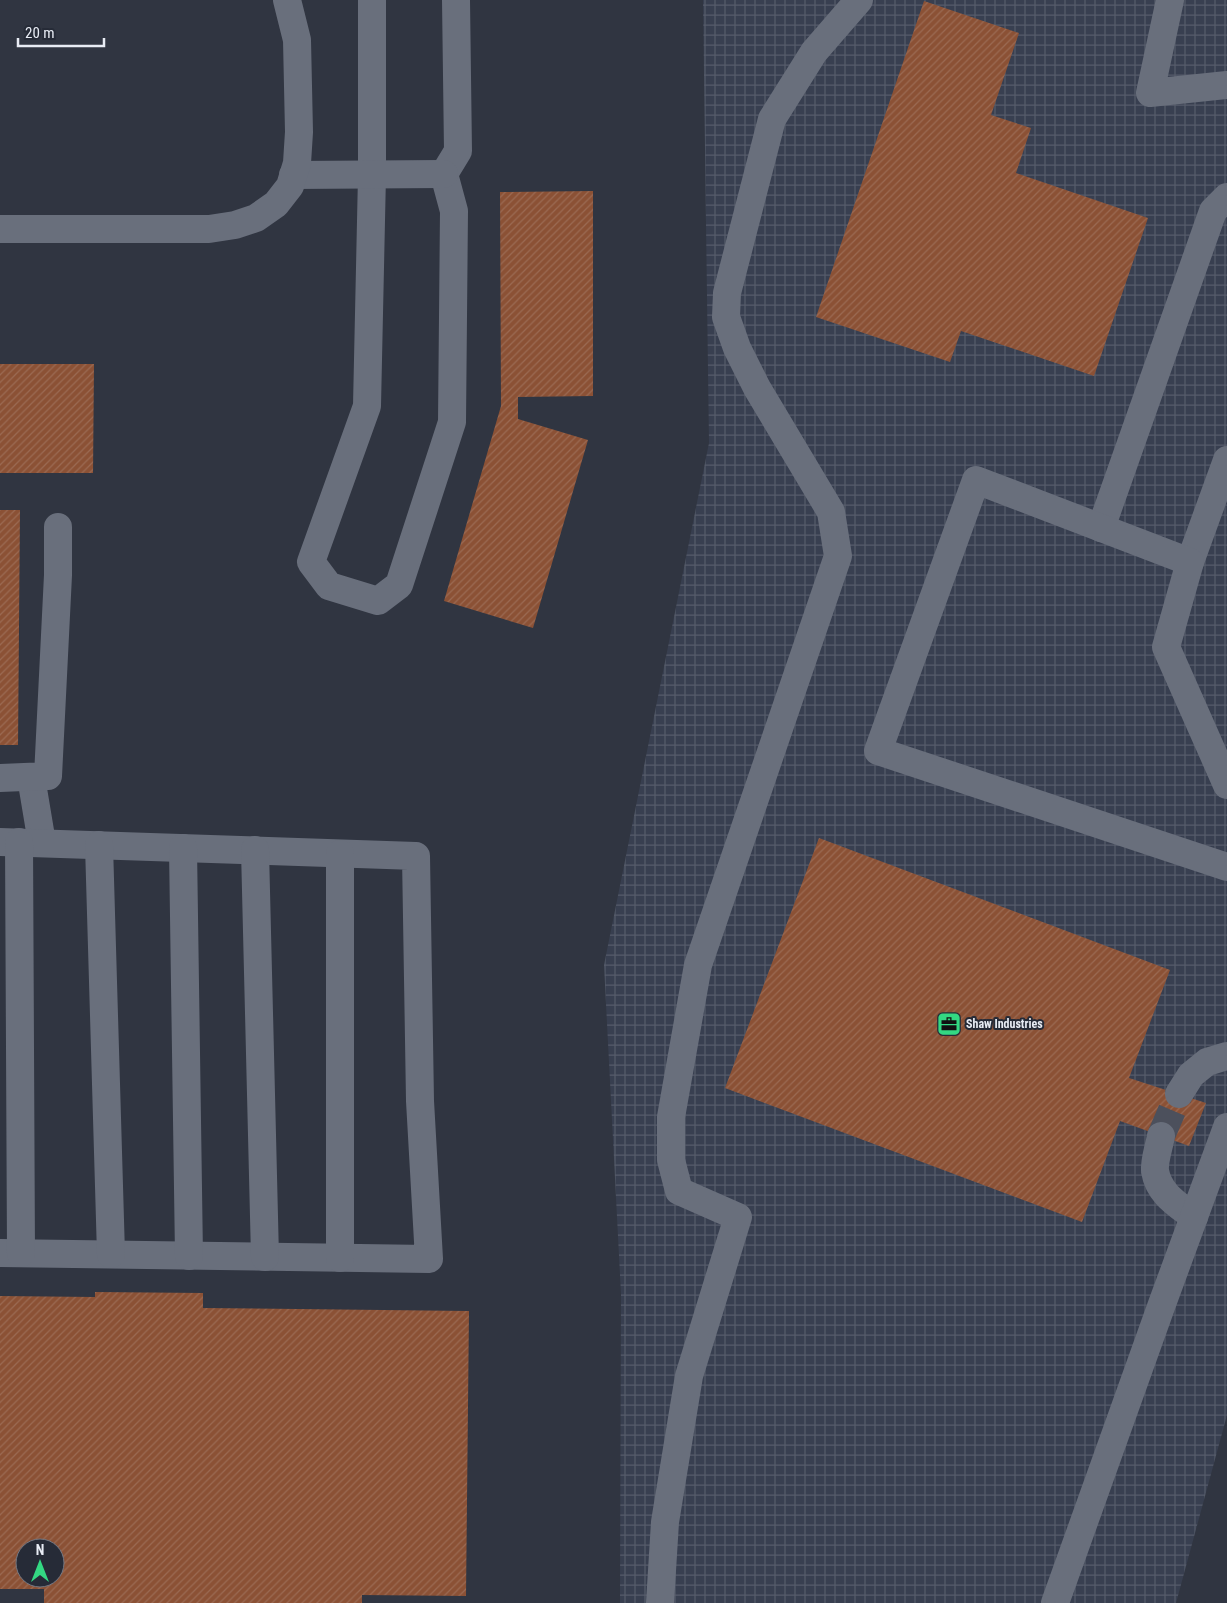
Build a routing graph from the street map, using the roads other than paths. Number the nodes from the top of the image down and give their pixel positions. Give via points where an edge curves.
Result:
1 (288, 0) edge
2 (372, 0) edge
3 (456, 0) edge
4 (859, 0) edge
5 (1170, 0) edge
6 (1227, 85) edge
7 (444, 174) junction
8 (293, 175) junction
9 (372, 175) junction
10 (1227, 196) edge
11 (0, 228) edge
12 (1227, 460) edge
13 (58, 527) dead end
14 (1101, 528) junction
15 (1190, 562) junction
16 (31, 777) junction
17 (0, 778) edge
18 (1226, 779) edge
19 (20, 842) edge
20 (100, 845) junction
21 (183, 848) junction
22 (254, 850) junction
23 (340, 854) junction
24 (1227, 867) edge
25 (1227, 1056) edge
26 (1179, 1094) tunnel mouth
27 (1227, 1127) edge
28 (1161, 1136) tunnel mouth
29 (1194, 1217) junction
30 (11, 1253) edge
31 (111, 1254) junction
32 (189, 1256) junction
33 (265, 1257) junction
34 (340, 1258) junction
35 (660, 1603) edge
36 (1055, 1603) edge

1 - 8 street via 297,40 299,132
2 - 9 street
3 - 7 street via 458,151
4 - 35 street via 814,52 772,119 727,293 726,317 737,348 757,388 831,512 838,556 698,965 670,1117 671,1160 679,1191 738,1217 689,1376 664,1522
5 - 6 street via 1150,93
7 - 9 street
7 - 9 street via 454,211 452,422 399,585 378,600 328,586 311,562 368,406
8 - 9 street
8 - 11 street via 290,186 276,204 256,218 235,225 209,228
10 - 14 street via 1213,211
12 - 15 street
13 - 16 street via 48,776
14 - 15 street
14 - 24 street via 976,480 878,751
15 - 18 street via 1166,647
16 - 17 street
16 - 19 street
19 - 20 street
19 - 30 street
20 - 21 street
20 - 31 street
21 - 22 street
21 - 32 street
22 - 23 street
22 - 33 street
23 - 34 street
23 - 34 street via 416,856 420,1101 429,1259
25 - 26 street via 1207,1062 1191,1075
27 - 29 street
28 - 29 street via 1155,1170 1161,1189
29 - 36 street
30 - 31 street
31 - 32 street
32 - 33 street
33 - 34 street

